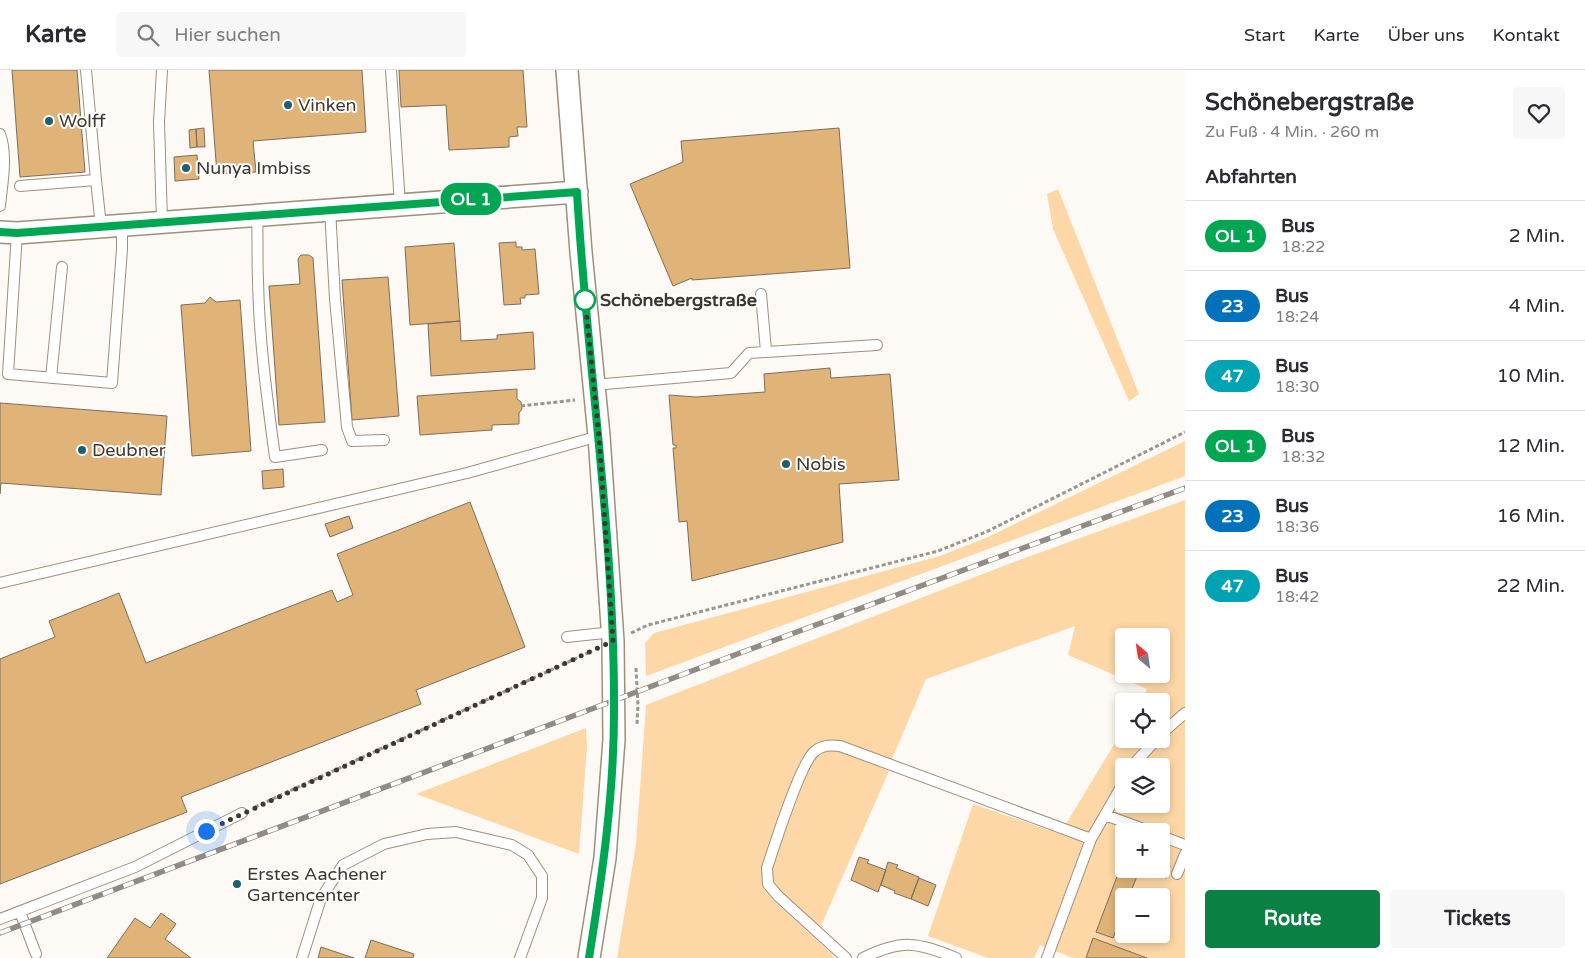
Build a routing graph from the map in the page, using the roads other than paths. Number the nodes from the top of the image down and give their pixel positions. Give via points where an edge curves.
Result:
1 (86, 70) edge
2 (162, 70) edge
3 (391, 70) edge
4 (567, 70) edge
5 (0, 134) edge
6 (96, 180) junction
7 (20, 186) dead end
8 (577, 192) junction
9 (400, 204) junction
10 (0, 206) edge
11 (330, 209) junction
12 (257, 214) junction
13 (162, 222) junction
14 (122, 224) junction
15 (101, 226) junction
16 (9, 233) edge
17 (62, 267) dead end
18 (761, 294) dead end
19 (877, 344) dead end
20 (766, 351) junction
21 (51, 378) junction
22 (594, 391) junction
23 (599, 436) junction
24 (384, 440) dead end
25 (322, 450) dead end
26 (0, 583) edge
27 (567, 637) dead end
28 (613, 637) junction
29 (1185, 713) edge
30 (1170, 726) edge
31 (1149, 748) edge
32 (1139, 758) edge
33 (1115, 798) edge
34 (242, 813) road end
35 (1105, 815) junction
36 (1127, 823) edge
37 (1091, 839) junction
38 (1170, 839) edge
39 (1185, 844) edge
40 (1185, 854) edge
41 (1177, 874) dead end
42 (20, 912) junction
43 (0, 919) edge
44 (36, 954) dead end
45 (302, 958) edge
46 (520, 958) edge
47 (588, 958) edge
48 (846, 958) edge
49 (863, 958) edge
50 (956, 958) edge
51 (1047, 958) edge

1 - 6 lane
2 - 13 lane via 158,122
3 - 9 lane
4 - 8 street
5 - 10 lane via 3,165
6 - 7 lane
6 - 15 lane
8 - 9 street
8 - 22 street
9 - 11 street
11 - 12 street
11 - 24 lane via 347,427 352,441
12 - 13 street
12 - 25 lane via 263,366 275,457
13 - 14 street
14 - 15 street
14 - 21 lane via 112,383
15 - 16 street
16 - 21 lane via 8,374
17 - 21 lane
18 - 20 lane
19 - 20 lane
20 - 22 lane via 749,353 731,373
22 - 23 street
23 - 26 lane via 466,473
23 - 28 street
27 - 28 lane
28 - 47 street via 614,740 605,858
29 - 30 lane
31 - 32 lane
33 - 35 lane
34 - 42 lane via 135,867
35 - 36 lane
35 - 37 lane
37 - 48 lane via 840,746 826,745 813,752 803,767 766,868 768,884 778,896
37 - 51 lane
38 - 39 lane
40 - 41 lane
42 - 43 lane
42 - 44 lane
45 - 46 lane via 321,898 343,865 384,844 427,834 456,832 512,845 528,855 542,876 542,898
49 - 50 lane via 901,944 926,946

